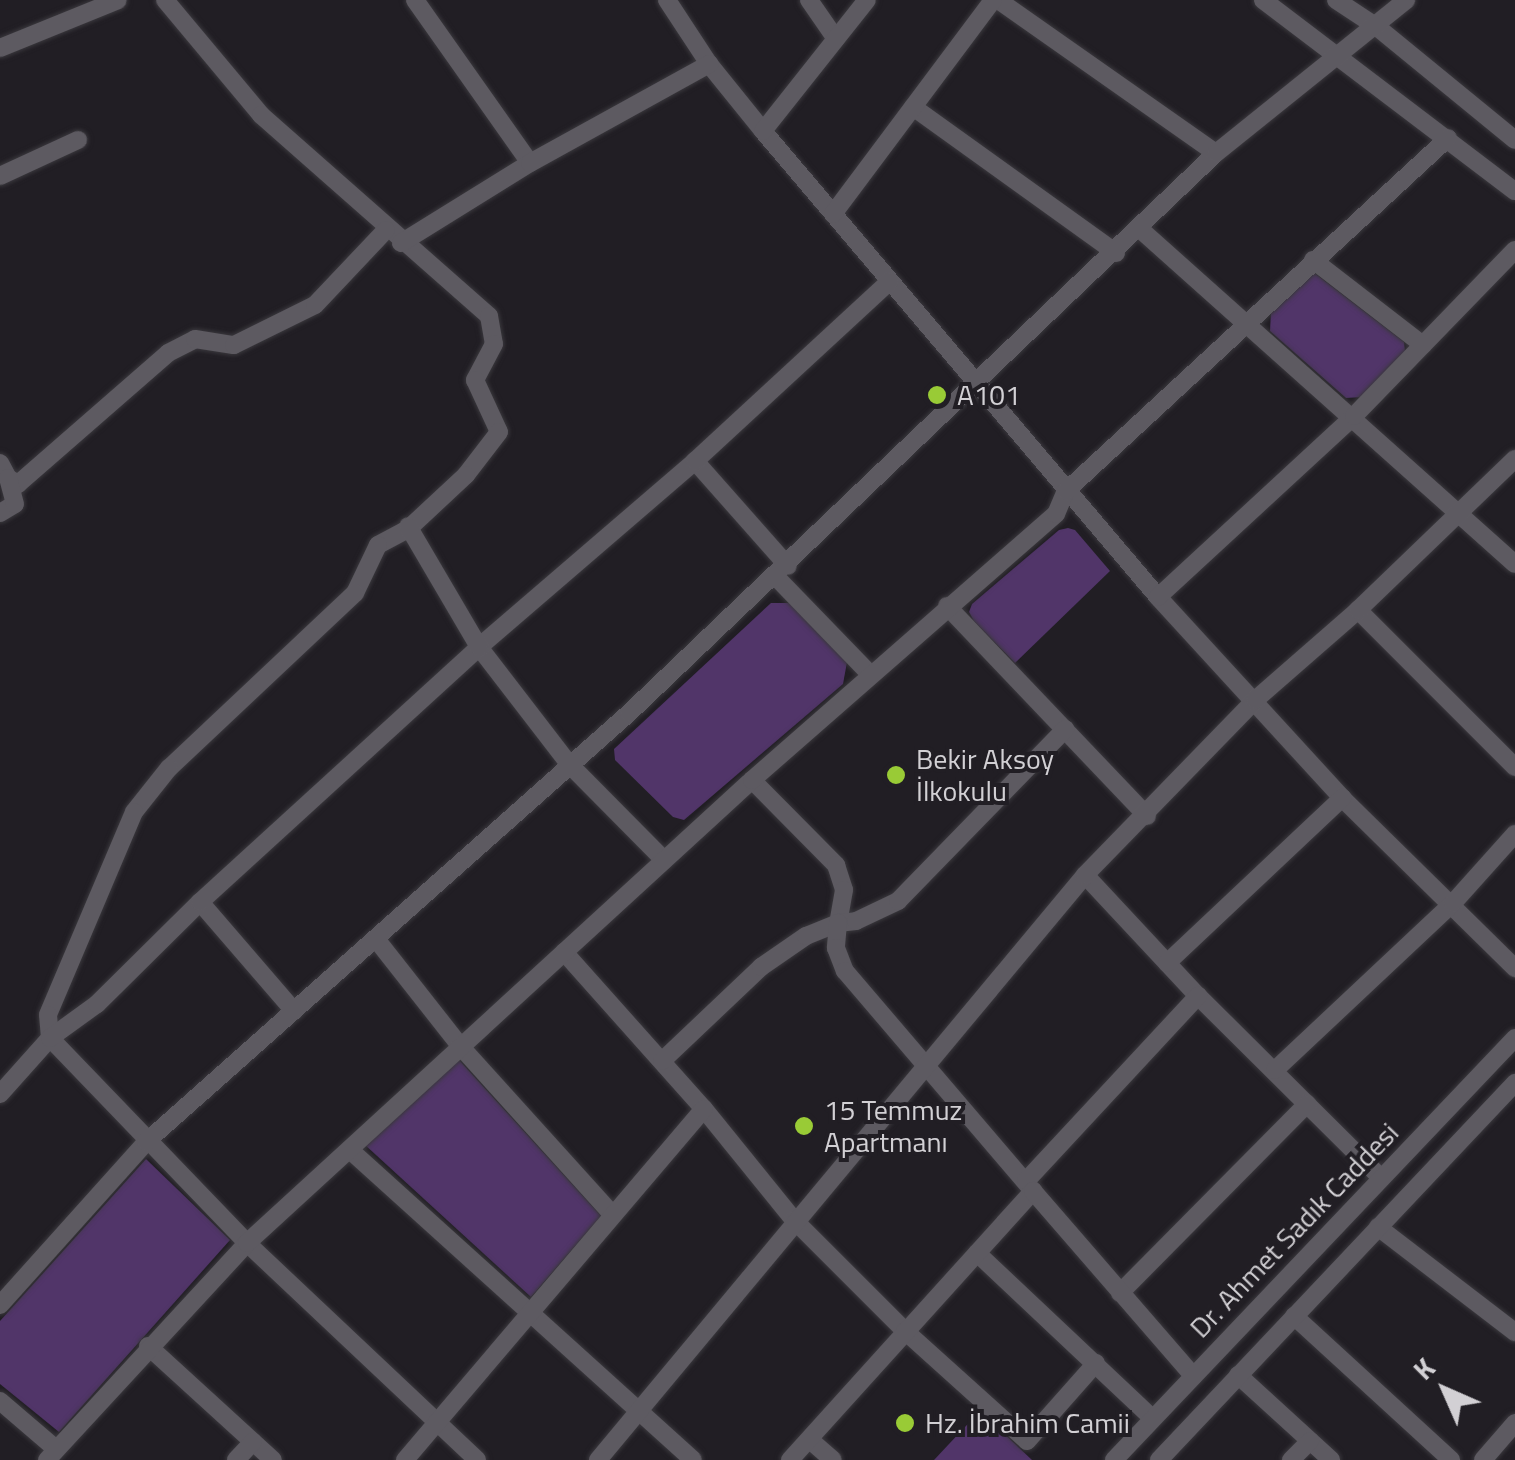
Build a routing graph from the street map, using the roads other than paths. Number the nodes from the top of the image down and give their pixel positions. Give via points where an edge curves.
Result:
1 (118, 0) edge
2 (165, 0) edge
3 (415, 0) edge
4 (667, 0) edge
5 (809, 0) edge
6 (867, 0) edge
7 (995, 0) edge
8 (1263, 0) edge
9 (1336, 0) edge
10 (1406, 0) edge
11 (1377, 27) junction
12 (836, 39) junction
13 (0, 48) edge
14 (1340, 55) junction
15 (708, 64) junction
16 (913, 107) junction
17 (763, 131) junction
18 (1448, 138) junction
19 (78, 140) dead end
20 (1515, 140) edge
21 (1216, 154) junction
22 (530, 163) junction
23 (0, 176) edge
24 (1515, 191) edge
25 (833, 214) junction
26 (1140, 230) junction
27 (394, 236) junction
28 (1515, 250) edge
29 (1116, 253) junction
30 (1313, 260) junction
31 (890, 281) junction
32 (1247, 322) junction
33 (1423, 345) junction
34 (975, 382) junction
35 (1354, 416) junction
36 (1515, 459) edge
37 (695, 460) junction
38 (4, 471) edge
39 (1066, 490) junction
40 (0, 513) edge
41 (1457, 513) junction
42 (408, 526) junction
43 (1515, 564) edge
44 (782, 571) junction
45 (1158, 597) junction
46 (947, 606) junction
47 (1358, 610) junction
48 (480, 647) junction
49 (870, 674) junction
50 (1254, 700) junction
51 (1065, 728) junction
52 (569, 764) junction
53 (1515, 767) edge
54 (752, 780) junction
55 (1342, 798) junction
56 (1147, 816) junction
57 (1515, 834) edge
58 (664, 860) junction
59 (1085, 875) junction
60 (200, 902) junction
61 (1452, 903) junction
62 (838, 923) junction
63 (376, 939) junction
64 (564, 952) junction
65 (1167, 963) junction
66 (1515, 968) edge
67 (1198, 996) junction
68 (294, 1011) junction
69 (50, 1038) junction
70 (1515, 1038) edge
71 (461, 1047) junction
72 (662, 1061) junction
73 (926, 1062) junction
74 (1275, 1070) junction
75 (1515, 1083) edge
76 (0, 1094) edge
77 (1306, 1104) junction
78 (704, 1109) junction
79 (146, 1142) junction
80 (350, 1150) junction
81 (1381, 1178) junction
82 (1030, 1186) junction
83 (612, 1214) junction
84 (794, 1220) junction
85 (1378, 1227) junction
86 (247, 1243) junction
87 (976, 1253) junction
88 (1120, 1293) junction
89 (0, 1305) edge
90 (531, 1314) junction
91 (1294, 1316) junction
92 (905, 1331) junction
93 (1515, 1332) edge
94 (148, 1346) junction
95 (1096, 1364) junction
96 (1192, 1376) junction
97 (1238, 1376) junction
98 (0, 1401) edge
99 (641, 1412) junction
100 (1152, 1418) junction
101 (439, 1422) junction
102 (1515, 1423) edge
103 (810, 1440) junction
104 (1310, 1440) junction
105 (253, 1442) junction
106 (52, 1455) edge
107 (236, 1460) edge
108 (274, 1460) edge
109 (405, 1460) edge
110 (477, 1460) edge
111 (598, 1460) edge
112 (693, 1460) edge
113 (790, 1460) edge
114 (833, 1460) edge
115 (1114, 1460) edge
116 (1159, 1460) edge
117 (1291, 1460) edge
118 (1331, 1460) edge
119 (1450, 1460) edge
120 (1483, 1460) edge

1 - 13 street
2 - 27 street via 260,115
3 - 22 street
4 - 15 street
5 - 12 street
6 - 12 street
7 - 16 street
7 - 21 street
8 - 14 street
9 - 11 street
10 - 11 street
11 - 14 street
11 - 20 street
12 - 17 street
14 - 18 street
14 - 21 street
15 - 17 street
15 - 22 street
16 - 25 street
16 - 29 street
17 - 25 street
18 - 24 street
18 - 30 street
19 - 23 street
21 - 26 street
22 - 27 street
25 - 31 street
26 - 29 street
26 - 32 street
27 - 38 street via 315,305 234,344 196,339 168,353 18,484
27 - 42 street via 489,316 494,344 475,380 499,432 466,475
28 - 33 street
29 - 34 street
30 - 32 street
30 - 33 street
31 - 34 street
31 - 37 street
32 - 35 street
32 - 39 street
33 - 35 street
34 - 39 street
34 - 44 street
35 - 41 street
35 - 45 street
36 - 41 street
37 - 44 street
37 - 48 street
38 - 40 street via 15,504
39 - 45 street
39 - 46 street via 1056,514
41 - 43 street
41 - 47 street
42 - 48 street
42 - 69 street via 378,545 355,593 169,768 134,812 48,1015
44 - 49 street
44 - 52 street
45 - 50 street
46 - 49 street
46 - 51 street
47 - 50 street
47 - 53 street
48 - 52 street
48 - 60 street
49 - 54 street
50 - 55 street
50 - 56 street
51 - 56 street
51 - 62 street via 898,901 872,917
52 - 58 street
52 - 63 street
54 - 58 street
54 - 62 street via 836,865 844,890
55 - 61 street
55 - 65 street
56 - 59 street
57 - 61 street
58 - 64 street
59 - 65 street
59 - 73 street
60 - 68 street
60 - 69 street via 97,1004
61 - 66 street
61 - 74 street
62 - 72 street via 761,967
62 - 73 street via 836,948 845,971
63 - 68 street
63 - 71 street
64 - 71 street
64 - 72 street
65 - 67 street
67 - 74 street
67 - 82 street
68 - 79 street
69 - 76 street
69 - 79 street
70 - 81 street, Dr. Ahmet Sadık Caddesi
71 - 80 street
71 - 83 street
72 - 78 street
73 - 82 street
73 - 84 street
74 - 77 street
75 - 85 street, Dr. Ahmet Sadık Caddesi
77 - 81 street
77 - 88 street
78 - 83 street
78 - 84 street
79 - 86 street
79 - 89 street
80 - 86 street
80 - 90 street
81 - 96 street, Dr. Ahmet Sadık Caddesi
82 - 87 street
82 - 88 street
83 - 90 street
84 - 92 street
84 - 99 street
85 - 91 street, Dr. Ahmet Sadık Caddesi
85 - 93 street
86 - 94 street
86 - 101 street
87 - 92 street
87 - 95 street
88 - 96 street
90 - 99 street
90 - 101 street
91 - 97 street, Dr. Ahmet Sadık Caddesi
91 - 119 street
92 - 95 street via 1027,1440
92 - 103 street
94 - 105 street
94 - 106 street
95 - 100 street
96 - 100 street, Dr. Ahmet Sadık Caddesi
97 - 104 street
97 - 116 street, Dr. Ahmet Sadık Caddesi
98 - 106 street
99 - 111 street
99 - 112 street
100 - 115 street, Dr. Ahmet Sadık Caddesi
101 - 109 street
101 - 110 street
102 - 120 street
103 - 113 street
103 - 114 street
104 - 117 street
104 - 118 street
105 - 107 street
105 - 108 street

